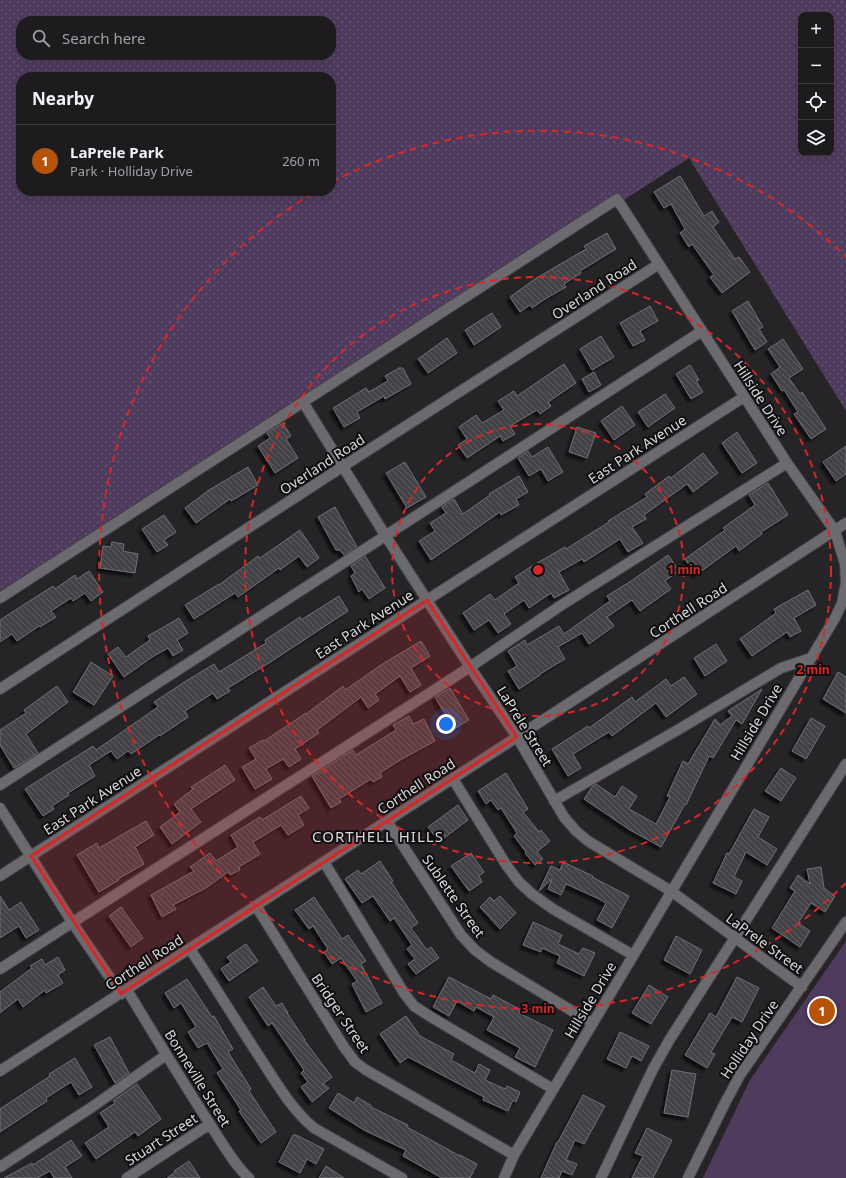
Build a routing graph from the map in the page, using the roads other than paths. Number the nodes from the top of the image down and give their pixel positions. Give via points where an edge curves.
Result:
1 (659, 264) junction
2 (702, 331) junction
3 (744, 397) junction
4 (303, 402) junction
5 (787, 463) junction
6 (342, 467) junction
7 (846, 523) edge
8 (835, 531) junction
9 (385, 535) junction
10 (0, 598) edge
11 (427, 600) junction
12 (811, 658) junction
13 (470, 666) junction
14 (0, 689) edge
15 (517, 737) junction
16 (846, 764) edge
17 (453, 779) junction
18 (0, 785) edge
19 (554, 801) junction
20 (0, 808) edge
21 (387, 822) junction
22 (31, 856) junction
23 (324, 862) junction
24 (0, 876) edge
25 (671, 892) junction
26 (256, 906) junction
27 (72, 922) junction
28 (846, 922) edge
29 (735, 938) junction
30 (190, 949) junction
31 (633, 955) junction
32 (0, 970) edge
33 (802, 987) junction
34 (124, 992) junction
35 (592, 1023) junction
36 (166, 1055) junction
37 (0, 1071) edge
38 (553, 1088) junction
39 (210, 1124) junction
40 (514, 1155) junction
41 (0, 1167) edge
42 (139, 1175) edge
43 (127, 1178) edge
44 (249, 1178) edge
45 (402, 1178) edge
46 (504, 1178) edge
47 (601, 1178) edge
48 (688, 1178) edge

1 - 2 street, Hillside Drive
1 - 4 street, Hillside Drive via 617,199
1 - 6 street, Overland Road
2 - 3 street, Hillside Drive
2 - 9 street
3 - 5 street, Hillside Drive
3 - 11 street, East Park Avenue
4 - 6 street, LaPrele Street
4 - 10 street
5 - 8 street, Hillside Drive
5 - 13 street
6 - 9 street, LaPrele Street
6 - 14 street, Overland Road
7 - 8 street, Corthell Road
8 - 12 street, Hillside Drive via 845,564 846,583 842,603 835,618
8 - 15 street, Corthell Road
9 - 11 street, LaPrele Street
9 - 18 street
11 - 13 street, LaPrele Street
11 - 22 street, East Park Avenue
12 - 19 street via 781,668
12 - 25 street, Hillside Drive
13 - 15 street, LaPrele Street
13 - 27 street
15 - 17 street, Corthell Road
15 - 19 street, LaPrele Street
16 - 29 street
17 - 21 street, Corthell Road
17 - 31 street via 507,866 523,886 553,909
19 - 25 street, LaPrele Street via 564,817 588,841
20 - 22 street, Bonneville Street
21 - 23 street, Corthell Road
21 - 35 street, Sublette Street via 461,935 475,950
22 - 24 street, East Park Avenue
22 - 27 street, Bonneville Street
23 - 26 street, Corthell Road
23 - 38 street via 414,1006
25 - 29 street, LaPrele Street
25 - 31 street, Hillside Drive
26 - 30 street, Corthell Road
26 - 40 street, Bridger Street via 355,1062
27 - 32 street
27 - 34 street, Bonneville Street
28 - 33 street, Holliday Drive
29 - 33 street, LaPrele Street
29 - 47 street via 670,1039
30 - 34 street, Corthell Road
30 - 45 street via 302,1118 314,1128
31 - 35 street, Hillside Drive
33 - 48 street, Holliday Drive via 740,1075
34 - 36 street, Bonneville Street
34 - 37 street, Corthell Road
35 - 38 street, Hillside Drive
36 - 39 street, Bonneville Street
36 - 41 street
38 - 40 street, Hillside Drive
39 - 42 street, Stuart Street
39 - 44 street, Bonneville Street via 241,1171
40 - 46 street, Hillside Drive
42 - 43 street, Stuart Street

